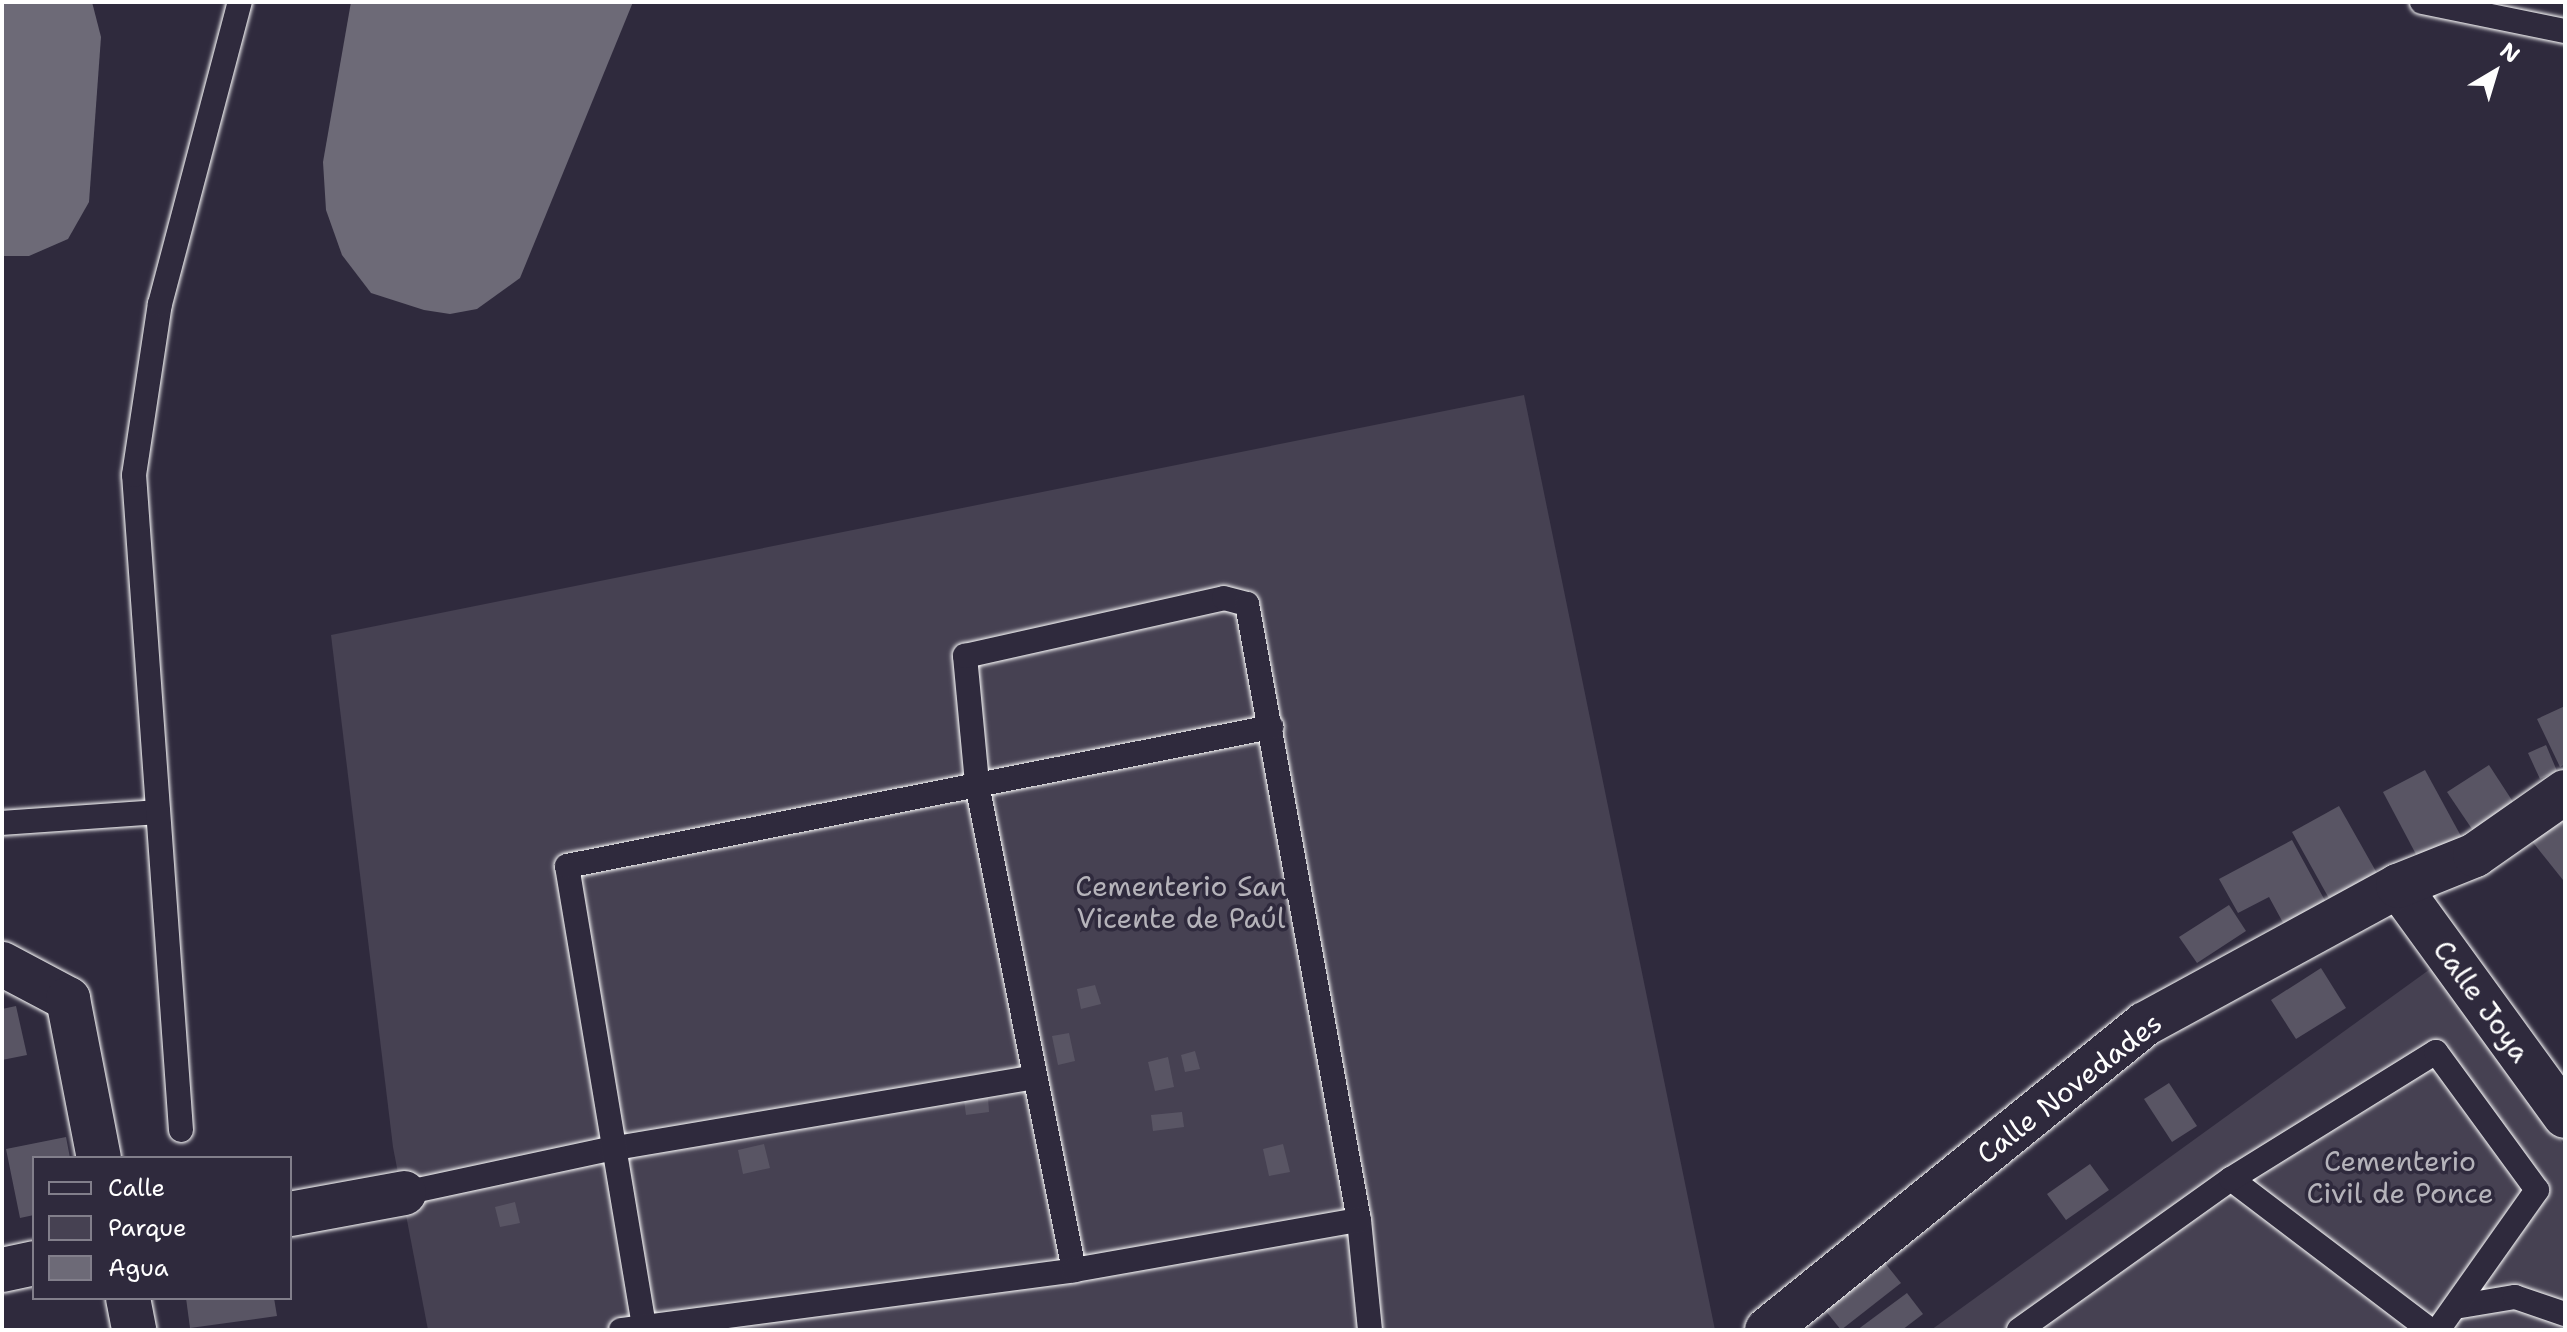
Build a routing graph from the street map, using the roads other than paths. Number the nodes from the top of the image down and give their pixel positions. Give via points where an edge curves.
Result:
1 (240, 2) edge
2 (2422, 2) edge
3 (2565, 31) edge
4 (1271, 727) junction
5 (977, 783) junction
6 (2565, 792) edge
7 (158, 812) junction
8 (2, 823) edge
9 (2398, 886) junction
10 (2, 964) edge
11 (1034, 1077) junction
12 (2565, 1116) edge
13 (181, 1130) dead end
14 (610, 1149) junction
15 (99, 1156) edge
16 (2231, 1179) junction
17 (404, 1193) joint
18 (292, 1214) edge
19 (1359, 1220) junction
20 (32, 1263) edge
21 (2, 1270) edge
22 (1074, 1270) junction
23 (128, 1300) edge
24 (2455, 1307) junction
25 (2565, 1314) edge
26 (632, 1328) edge
27 (134, 1330) edge
28 (1370, 1330) edge
29 (1767, 1330) edge
30 (2019, 1330) edge
31 (2430, 1330) edge
32 (2438, 1330) edge

1 - 7 lane via 160,304 134,475
2 - 3 lane
4 - 5 lane
4 - 5 lane via 1247,604 1224,598 965,656
4 - 19 lane
5 - 11 lane
5 - 14 lane via 567,866
6 - 9 street, Calle Novedades via 2475,855
7 - 8 lane
7 - 13 lane
9 - 12 street, Calle Joya
9 - 29 street, Calle Novedades via 2145,1024
10 - 15 street via 68,999
11 - 14 lane
11 - 22 lane
14 - 17 lane
14 - 26 lane
16 - 24 lane via 2436,1052 2537,1190
16 - 30 lane
16 - 31 lane
17 - 18 street
19 - 22 lane
19 - 28 lane
20 - 21 street
22 - 26 lane
23 - 27 street
24 - 25 lane via 2515,1297
24 - 32 lane

